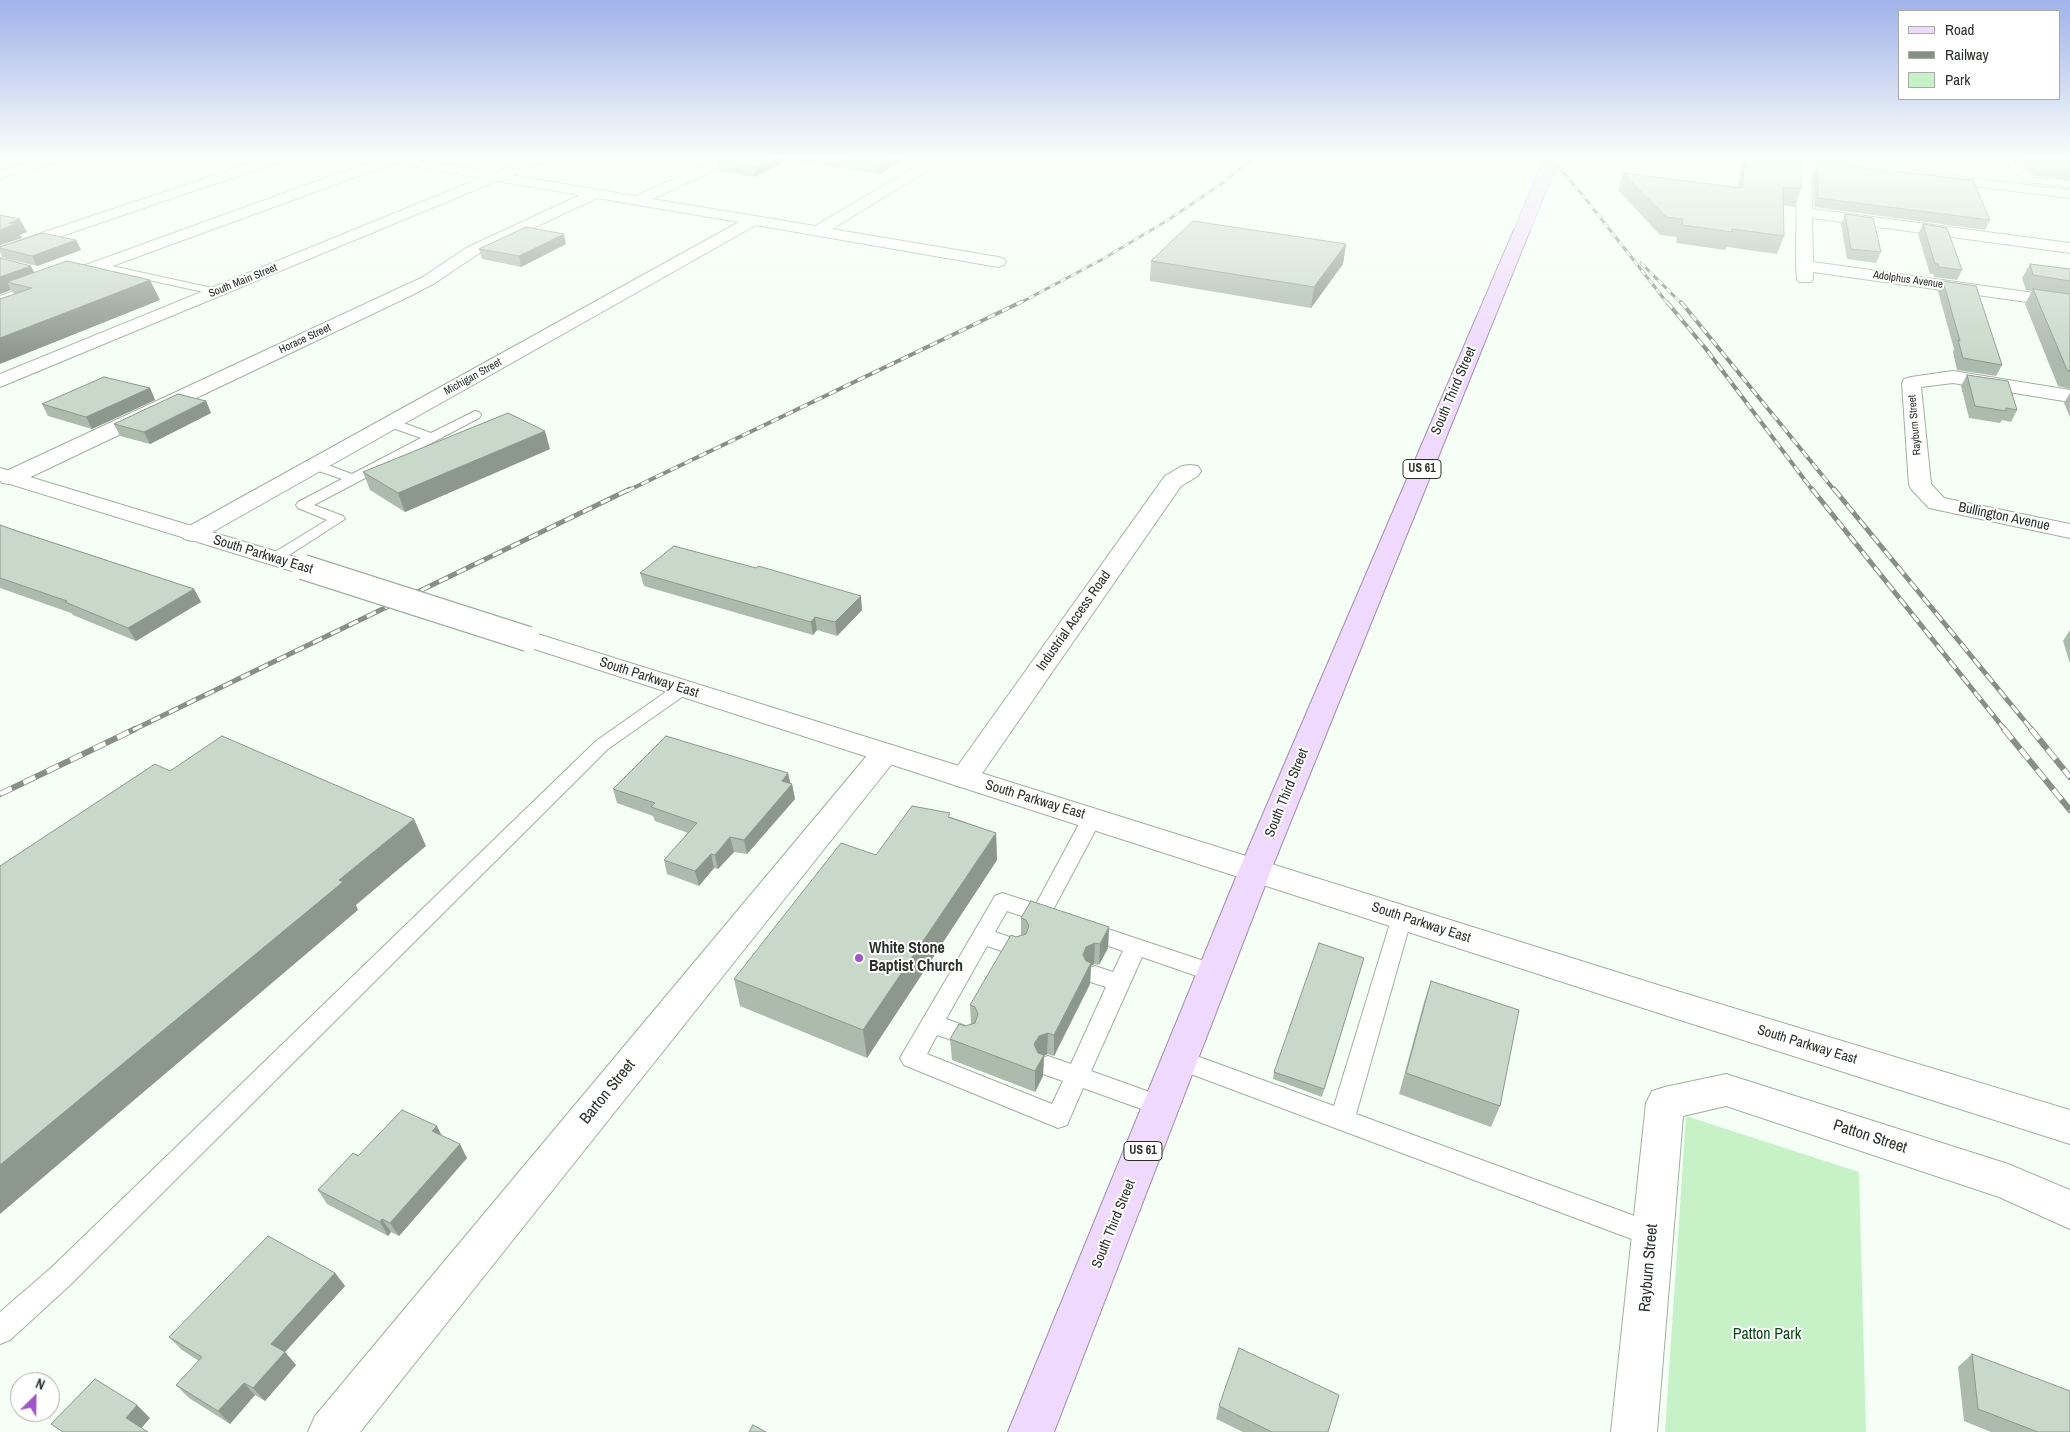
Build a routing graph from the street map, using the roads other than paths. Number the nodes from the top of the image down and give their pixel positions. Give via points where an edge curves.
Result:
1 (97, 225) edge
2 (210, 225) edge
3 (379, 225) edge
4 (529, 225) edge
5 (745, 225) edge
6 (782, 225) edge
7 (828, 225) edge
8 (1524, 225) edge
9 (1805, 225) edge
10 (1895, 225) edge
11 (818, 231) junction
12 (2070, 248) edge
13 (3, 260) edge
14 (998, 262) dead end
15 (98, 266) junction
16 (35, 272) edge
17 (62, 279) junction
18 (217, 292) junction
19 (0, 302) edge
20 (2070, 303) edge
21 (0, 381) edge
22 (2070, 396) edge
23 (475, 415) dead end
24 (391, 423) junction
25 (433, 438) junction
26 (315, 466) junction
27 (1190, 471) dead end
28 (5, 476) edge
29 (353, 479) junction
30 (1938, 503) joint
31 (2070, 531) edge
32 (192, 534) junction
33 (275, 558) junction
34 (683, 688) junction
35 (885, 753) junction
36 (964, 778) junction
37 (1092, 818) junction
38 (1255, 870) junction
39 (1041, 914) junction
40 (1402, 917) junction
41 (982, 936) junction
42 (1136, 946) junction
43 (1016, 948) edge
44 (1214, 973) junction
45 (1095, 975) dead end
46 (1118, 983) junction
47 (932, 1024) junction
48 (966, 1036) edge
49 (1180, 1060) junction
50 (1048, 1066) dead end
51 (1077, 1077) junction
52 (1665, 1103) joint
53 (1161, 1106) junction
54 (1342, 1120) junction
55 (2070, 1127) edge
56 (2070, 1210) edge
57 (1652, 1234) junction
58 (0, 1330) edge
59 (331, 1432) edge
60 (1031, 1432) edge
61 (1634, 1432) edge

1 - 13 street
2 - 15 street
3 - 18 street, South Main Street
4 - 28 street, Horace Street via 472,252 404,292
5 - 24 street, Michigan Street
6 - 11 street
7 - 11 street
8 - 38 main road, South Third Street / US 61, bridge
9 - 20 street, Adolphus Avenue via 1805,272
10 - 12 street
11 - 14 street
15 - 17 street
15 - 18 lane
16 - 17 street
17 - 19 street
18 - 21 street, South Main Street
22 - 30 street, Rayburn Street via 1953,377 1911,383 1920,485
23 - 25 lane
24 - 25 lane
24 - 26 street, Michigan Street
25 - 29 lane
26 - 29 lane
26 - 32 street, Michigan Street
27 - 36 street, Industrial Access Road via 1173,481
28 - 32 street, South Parkway East
29 - 33 lane via 303,505 338,519
30 - 31 street, Bullington Avenue
32 - 33 street, South Parkway East
33 - 34 street, South Parkway East, bridge
34 - 35 street, South Parkway East
34 - 58 lane via 602,745 60,1277
35 - 36 street, South Parkway East
35 - 59 street, Barton Street
36 - 37 street, South Parkway East
37 - 38 street, South Parkway East
37 - 39 lane
38 - 40 street, South Parkway East
38 - 44 main road, South Third Street / US 61
39 - 41 lane via 1002,901
39 - 42 lane
40 - 54 lane
40 - 55 street, South Parkway East
41 - 43 lane
41 - 47 lane
42 - 44 lane
42 - 46 lane
44 - 49 main road, South Third Street / US 61
45 - 46 lane
46 - 51 lane
47 - 48 lane
47 - 51 lane via 912,1058 1058,1117
49 - 53 main road, South Third Street / US 61
49 - 54 lane
50 - 51 lane
51 - 53 lane
52 - 56 street, Patton Street via 1726,1090 2008,1182
52 - 57 street, Rayburn Street
53 - 60 main road, South Third Street / US 61
54 - 57 lane
57 - 61 street, Rayburn Street

